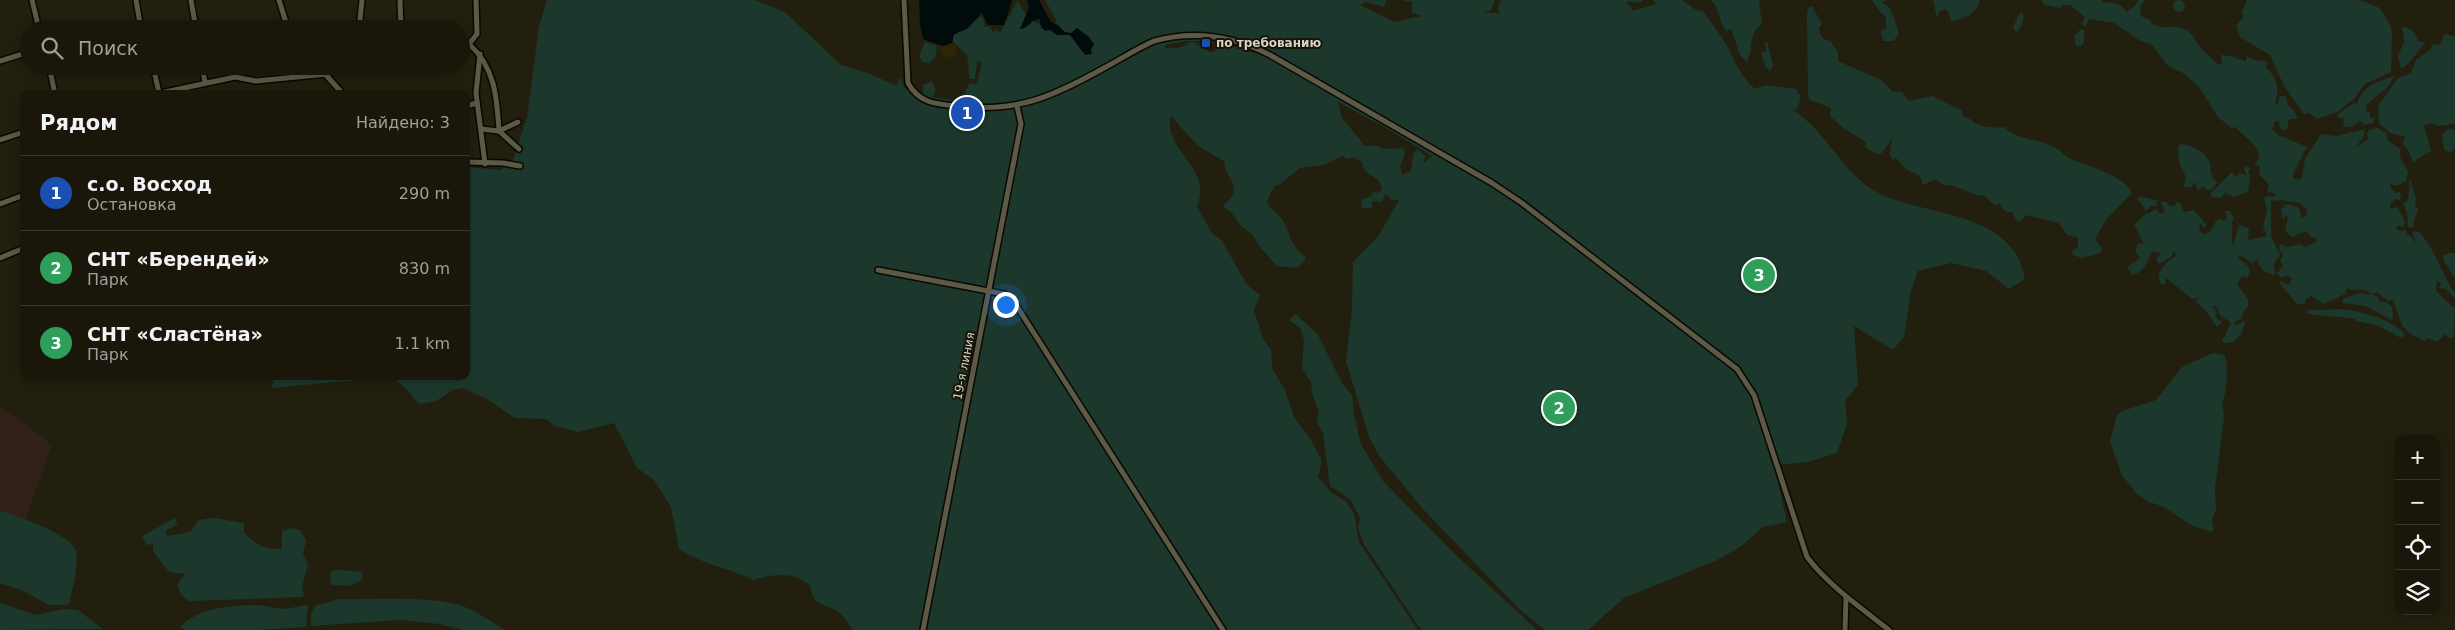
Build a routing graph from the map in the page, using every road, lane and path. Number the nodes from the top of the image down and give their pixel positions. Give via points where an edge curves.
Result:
1 (32, 0) edge
2 (136, 0) edge
3 (191, 0) edge
4 (278, 0) edge
5 (362, 0) edge
6 (400, 0) edge
7 (476, 0) edge
8 (904, 0) edge
9 (37, 20) edge
10 (139, 20) edge
11 (194, 20) edge
12 (285, 20) edge
13 (360, 20) edge
14 (401, 20) edge
15 (470, 43) edge
16 (470, 45) edge
17 (480, 53) junction
18 (20, 55) edge
19 (0, 62) edge
20 (51, 75) edge
21 (154, 75) edge
22 (204, 75) edge
23 (314, 75) edge
24 (326, 75) edge
25 (303, 76) joint
26 (205, 82) junction
27 (196, 87) junction
28 (54, 90) edge
29 (157, 90) edge
30 (176, 90) edge
31 (196, 90) edge
32 (338, 90) edge
33 (477, 103) junction
34 (470, 105) edge
35 (1017, 106) junction
36 (518, 122) dead end
37 (481, 129) junction
38 (499, 131) junction
39 (20, 133) edge
40 (0, 140) edge
41 (519, 149) dead end
42 (470, 162) edge
43 (485, 164) junction
44 (520, 166) dead end
45 (20, 196) edge
46 (0, 204) edge
47 (20, 250) edge
48 (0, 258) edge
49 (878, 270) dead end
50 (988, 291) junction
51 (1846, 597) junction
52 (923, 630) edge
53 (1223, 630) edge
54 (1845, 630) edge
55 (1889, 630) edge

1 - 9 street
2 - 10 street
3 - 11 street
4 - 12 street
5 - 13 street
6 - 14 street
7 - 15 street via 477,34
8 - 35 street via 906,68 914,94 943,105 985,110
16 - 17 street
17 - 33 street
17 - 38 street via 490,70 496,92
18 - 19 street
20 - 28 street
21 - 29 street
22 - 26 street
23 - 25 street
24 - 32 street
25 - 26 street via 256,81 235,77
26 - 27 street
27 - 30 street
27 - 31 street
33 - 34 street
33 - 37 street
35 - 50 street, 19-я линия via 1021,124
35 - 51 street via 1057,92 1154,41 1170,37 1216,36 1239,41 1270,55 1492,183 1737,369 1754,395 1803,549 1820,573
36 - 38 street
37 - 38 street
37 - 43 street
38 - 41 street
39 - 40 street
42 - 43 street
43 - 44 street
45 - 46 street
47 - 48 street
49 - 50 street
50 - 52 street, 19-я линия
50 - 53 street via 1012,297
51 - 54 street
51 - 55 street

